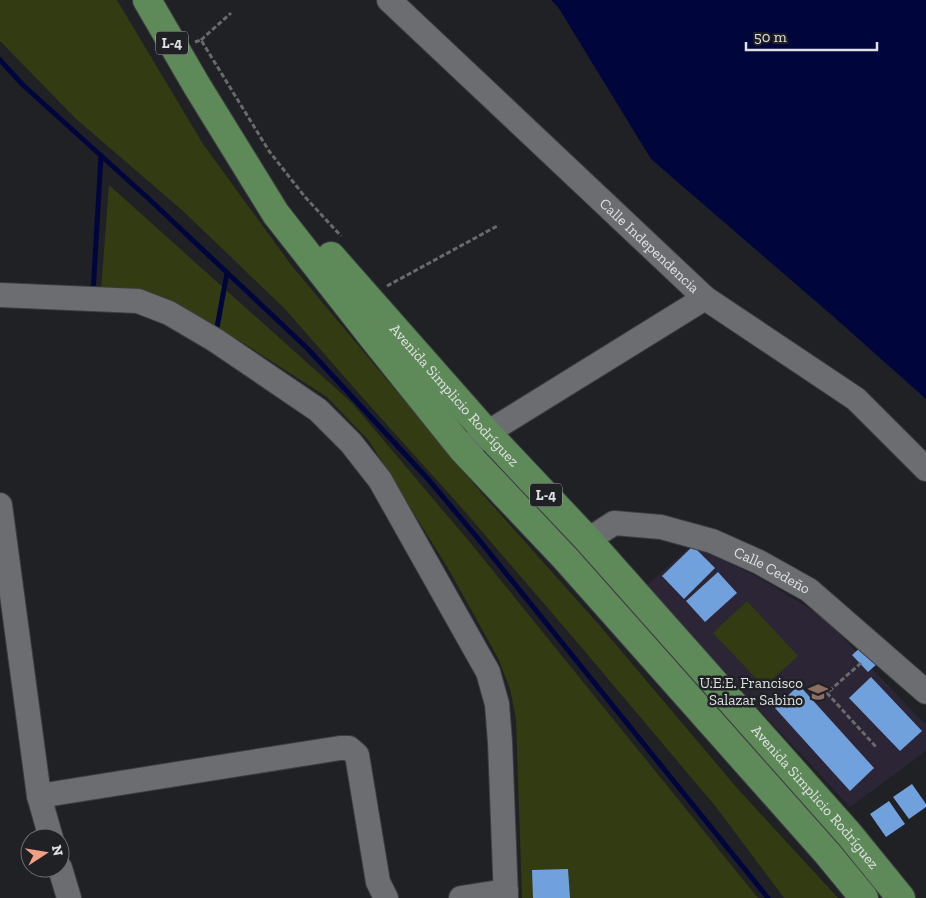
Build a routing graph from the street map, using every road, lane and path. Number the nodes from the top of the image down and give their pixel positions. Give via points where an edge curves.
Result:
1 (147, 0) edge
2 (389, 0) edge
3 (231, 13) dead end
4 (201, 40) junction
5 (176, 50) junction
6 (197, 86) junction
7 (499, 225) dead end
8 (347, 243) dead end
9 (385, 288) dead end
10 (0, 295) edge
11 (705, 298) junction
12 (487, 433) junction
13 (463, 450) junction
14 (926, 470) edge
15 (0, 505) edge
16 (588, 540) junction
17 (877, 649) junction
18 (926, 692) edge
19 (877, 748) dead end
20 (39, 796) junction
21 (48, 828) edge
22 (63, 878) edge
23 (506, 894) edge
24 (68, 898) edge
25 (386, 898) edge
26 (461, 898) edge
27 (864, 898) edge
28 (901, 898) edge

1 - 5 main road, Avenida Simplicio Rodríguez / L-4
2 - 11 street, Calle Independencia
3 - 4 path
4 - 5 path
4 - 8 path via 269,151 305,198
5 - 6 main road, Avenida Simplicio Rodríguez / L-4
6 - 12 main road, Avenida Simplicio Rodríguez / L-4 via 287,207
6 - 13 main road, Avenida Simplicio Rodríguez / L-4 via 276,214
7 - 9 path
10 - 23 street via 138,301 169,313 229,349 318,410 351,443 380,480 488,672 497,704
11 - 12 street
11 - 14 street, Calle Independencia via 856,399
12 - 13 street
12 - 16 main road, Avenida Simplicio Rodríguez / L-4
13 - 27 main road, Avenida Simplicio Rodríguez / L-4 via 566,559
15 - 20 street
16 - 17 street, Calle Cedeño via 614,522 660,527 712,541 810,590
16 - 28 main road, Avenida Simplicio Rodríguez / L-4 via 849,834
17 - 18 street, Calle Cedeño
17 - 19 path via 827,693
20 - 21 street
20 - 25 street via 349,748 357,755 378,882
22 - 24 street
23 - 26 street

